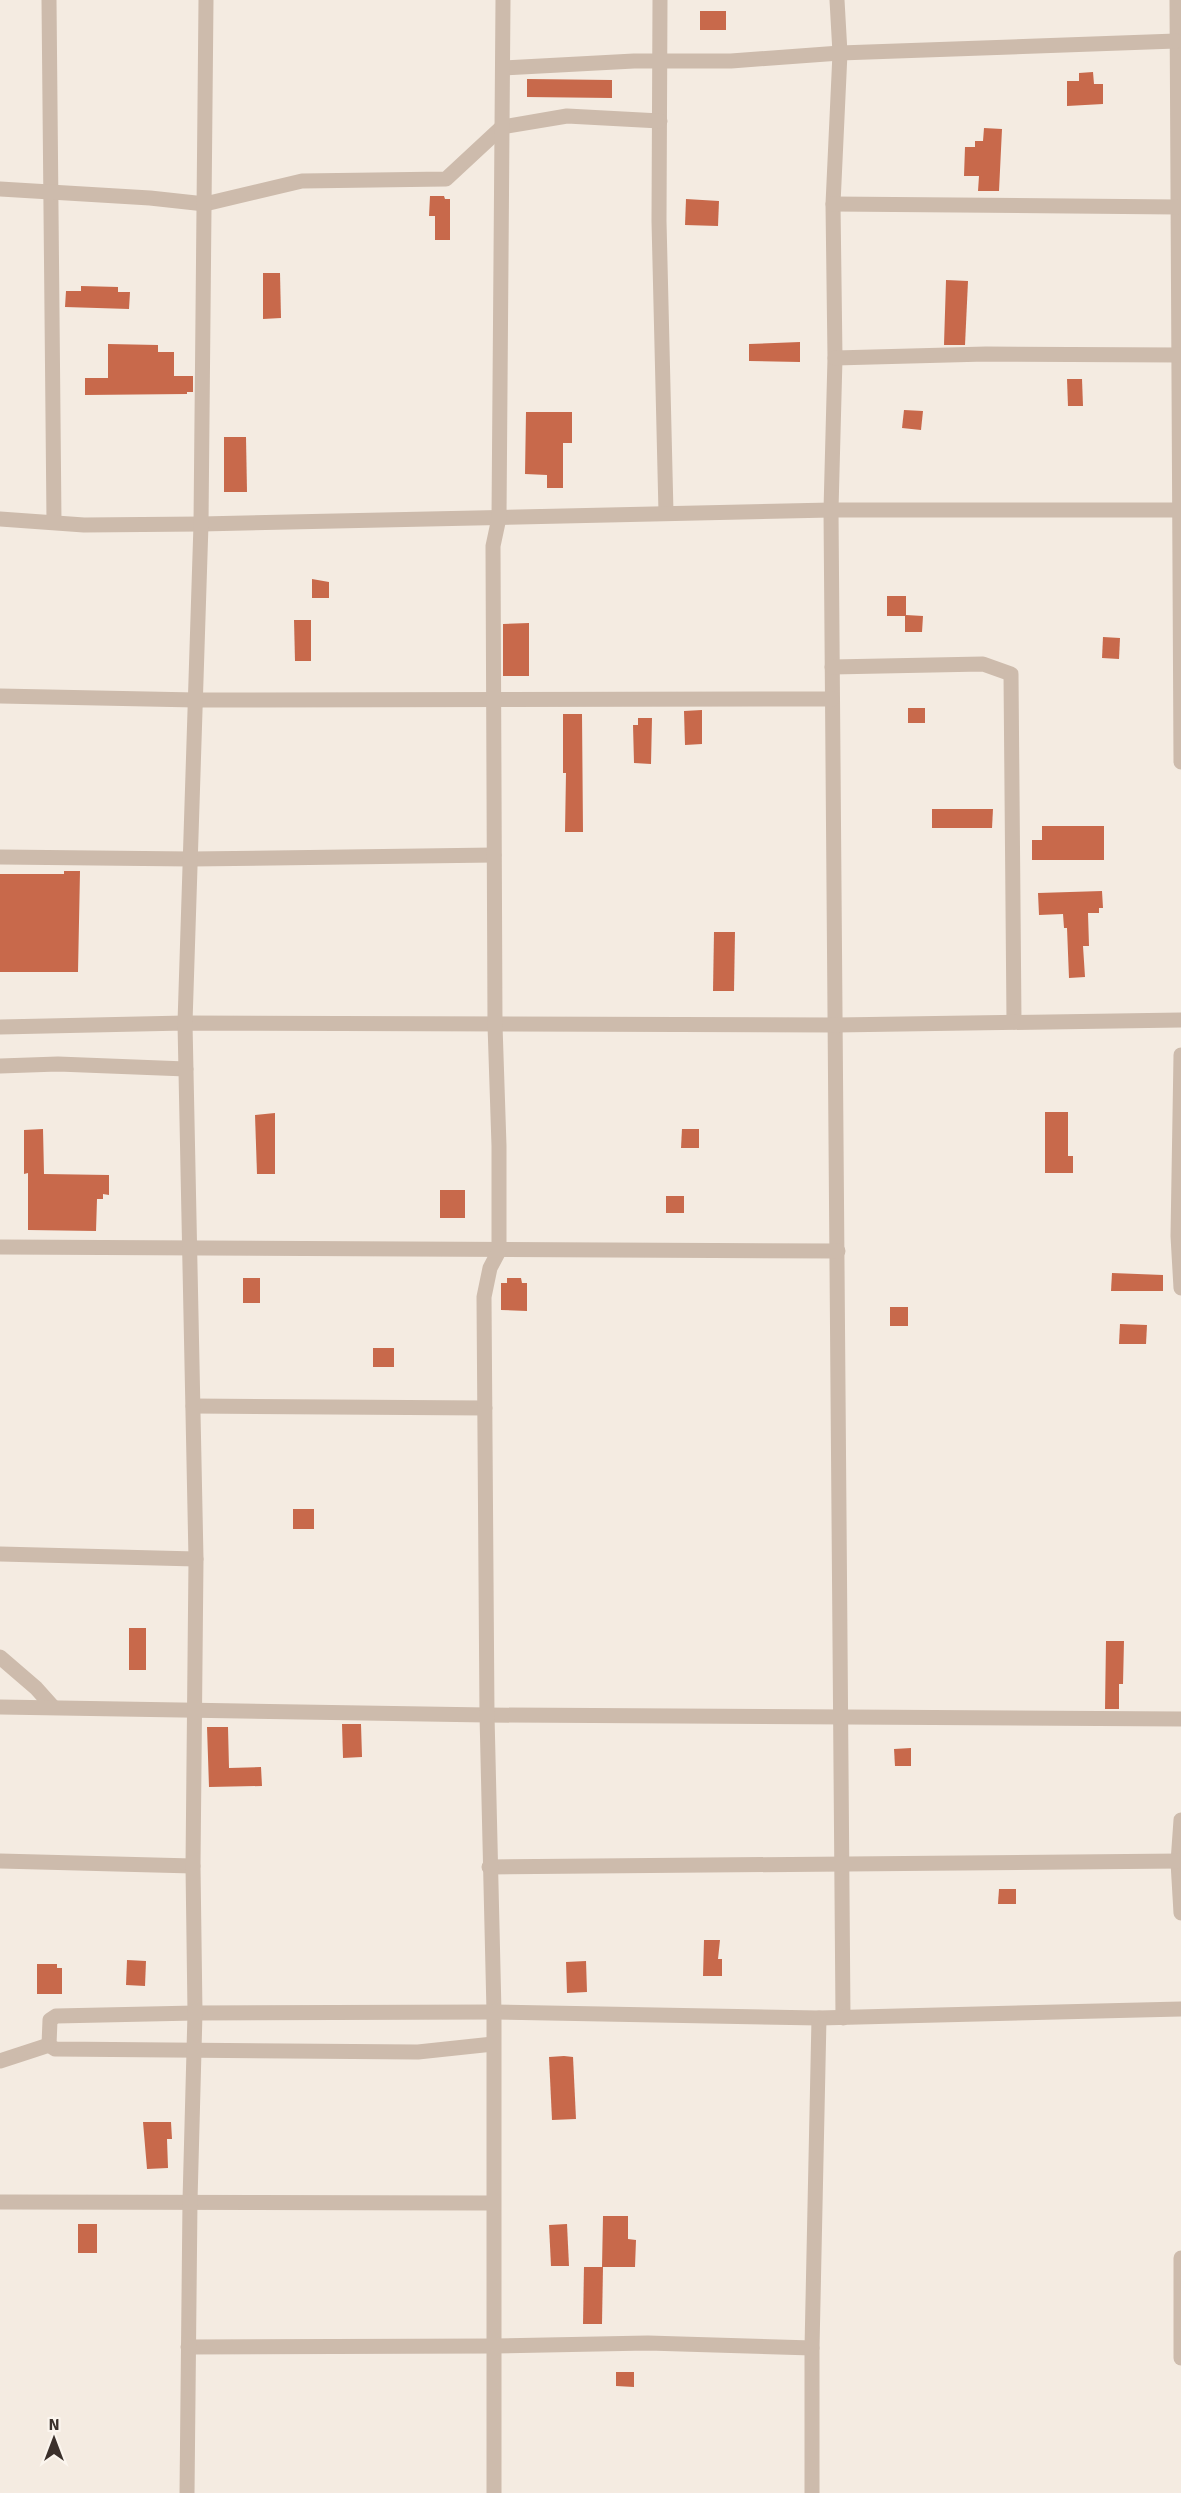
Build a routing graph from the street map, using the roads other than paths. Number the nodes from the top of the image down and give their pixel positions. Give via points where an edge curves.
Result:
1 (49, 0) edge
2 (206, 0) edge
3 (504, 0) edge
4 (660, 0) edge
5 (837, 0) edge
6 (1177, 0) edge
7 (1176, 41) junction
8 (840, 53) junction
9 (660, 62) junction
10 (503, 68) junction
11 (660, 121) junction
12 (502, 127) junction
13 (0, 189) edge
14 (51, 191) junction
15 (205, 204) junction
16 (833, 204) junction
17 (1177, 207) junction
18 (1179, 355) junction
19 (835, 358) junction
20 (831, 510) junction
21 (1180, 510) edge
22 (666, 513) junction
23 (500, 518) junction
24 (0, 519) edge
25 (54, 522) junction
26 (201, 524) junction
27 (832, 667) junction
28 (0, 696) edge
29 (832, 699) junction
30 (196, 700) junction
31 (493, 700) junction
32 (1181, 762) edge
33 (494, 855) junction
34 (0, 857) edge
35 (191, 859) junction
36 (1181, 1020) edge
37 (1014, 1022) junction
38 (185, 1023) junction
39 (495, 1025) junction
40 (836, 1025) junction
41 (0, 1027) edge
42 (1181, 1054) edge
43 (0, 1066) edge
44 (186, 1069) junction
45 (0, 1247) edge
46 (190, 1250) junction
47 (499, 1251) junction
48 (838, 1251) junction
49 (1181, 1287) edge
50 (193, 1406) junction
51 (485, 1408) junction
52 (0, 1554) edge
53 (196, 1558) junction
54 (0, 1657) edge
55 (0, 1707) edge
56 (53, 1707) junction
57 (194, 1709) junction
58 (487, 1715) junction
59 (842, 1716) junction
60 (1181, 1719) edge
61 (1181, 1820) edge
62 (0, 1861) edge
63 (1179, 1862) edge
64 (842, 1864) junction
65 (193, 1866) junction
66 (489, 1867) junction
67 (1181, 1913) edge
68 (1181, 2010) edge
69 (494, 2012) junction
70 (195, 2013) junction
71 (819, 2018) junction
72 (843, 2018) junction
73 (493, 2044) junction
74 (49, 2045) junction
75 (195, 2050) junction
76 (0, 2061) edge
77 (190, 2201) junction
78 (0, 2202) edge
79 (492, 2203) junction
80 (1181, 2258) edge
81 (494, 2346) junction
82 (188, 2348) junction
83 (812, 2348) junction
84 (1181, 2358) edge
85 (187, 2493) edge
86 (494, 2493) edge
87 (812, 2493) edge

1 - 14 street
2 - 15 street
3 - 10 street
4 - 9 street
5 - 8 street
6 - 7 street
7 - 8 street
7 - 17 street
8 - 9 street
8 - 16 street
9 - 10 street
9 - 11 street
10 - 12 street
11 - 12 street via 567,116
11 - 22 street
12 - 15 street via 446,179 302,181
12 - 23 street
13 - 14 street
14 - 15 street
14 - 25 street
15 - 26 street
16 - 17 street
16 - 19 street
17 - 18 street
18 - 19 street
18 - 21 street
19 - 20 street
20 - 21 street
20 - 22 street
20 - 27 street
21 - 32 street
22 - 23 street
23 - 26 street
23 - 31 street via 493,546
24 - 25 street
25 - 26 street
26 - 30 street
27 - 29 street
27 - 37 street via 983,664 1011,674
28 - 30 street
29 - 31 street
29 - 40 street
30 - 31 street
30 - 35 street
31 - 33 street
33 - 35 street
33 - 39 street
34 - 35 street
35 - 38 street
36 - 37 street
37 - 40 street
38 - 39 street
38 - 41 street
38 - 44 street
39 - 40 street
39 - 47 street
40 - 48 street
42 - 49 street
43 - 44 street
44 - 46 street
45 - 46 street
46 - 47 street
46 - 50 street
47 - 48 street
47 - 51 street via 490,1268 484,1297
48 - 59 street
50 - 51 street
50 - 53 street
51 - 58 street
52 - 53 street
53 - 57 street
54 - 56 street
55 - 56 street
56 - 57 street
57 - 58 street
57 - 65 street
58 - 59 street
58 - 66 street
59 - 60 street
59 - 64 street
61 - 63 street
62 - 65 street
63 - 64 street
63 - 67 street
64 - 66 street
64 - 72 street
65 - 70 street
66 - 69 street
68 - 72 street
69 - 70 street
69 - 71 street
69 - 73 street
70 - 74 street via 56,2016 50,2020
70 - 75 street
71 - 72 street
71 - 83 street
73 - 75 street via 418,2052
73 - 79 street
74 - 75 street via 55,2049
74 - 76 street
75 - 77 street
77 - 78 street
77 - 79 street
77 - 82 street
79 - 81 street
80 - 84 street
81 - 82 street
81 - 83 street via 648,2343
81 - 86 street
82 - 85 street
83 - 87 street

